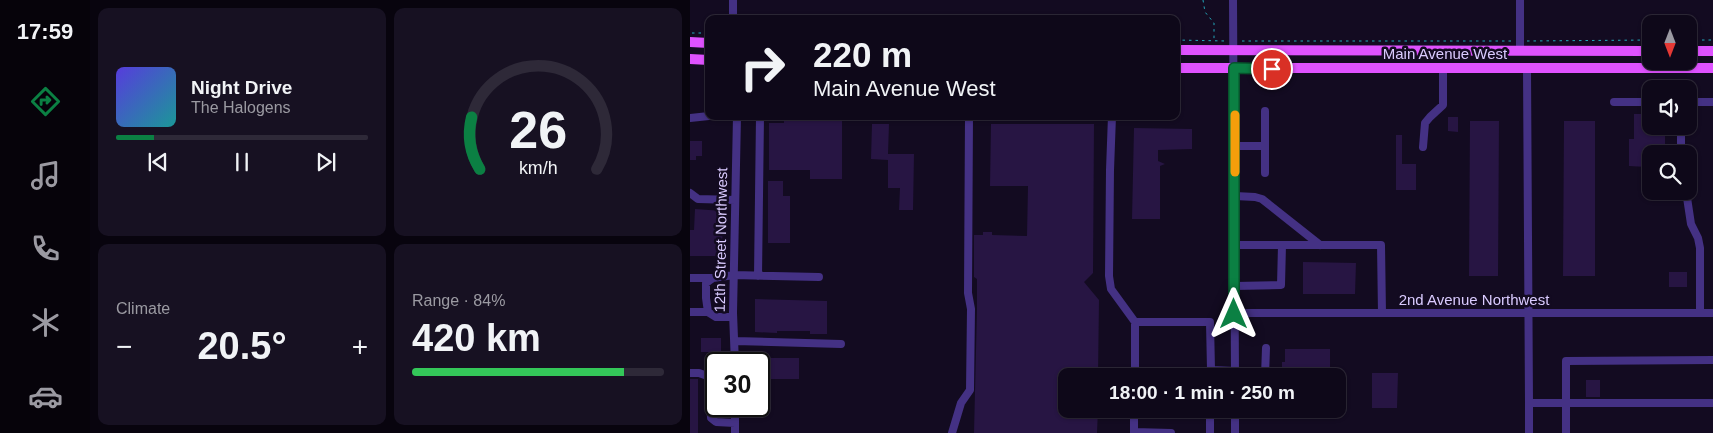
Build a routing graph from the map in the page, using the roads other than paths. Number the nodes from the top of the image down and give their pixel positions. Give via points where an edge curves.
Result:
1 (733, 0) edge
2 (1233, 0) edge
3 (1520, 0) edge
4 (733, 15) edge
5 (690, 42) edge
6 (705, 43) edge
7 (1234, 46) junction
8 (1520, 46) junction
9 (1180, 50) edge
10 (1642, 51) edge
11 (1698, 51) edge
12 (1713, 51) edge
13 (690, 59) edge
14 (705, 60) edge
15 (1180, 68) edge
16 (1234, 68) junction
17 (1713, 68) edge
18 (1443, 69) junction
19 (1527, 69) junction
20 (1614, 102) dead end
21 (1642, 102) edge
22 (1697, 102) edge
23 (1713, 102) edge
24 (1265, 111) dead end
25 (705, 116) edge
26 (690, 118) edge
27 (737, 120) edge
28 (760, 120) edge
29 (969, 120) edge
30 (1112, 120) edge
31 (1235, 146) junction
32 (1265, 146) junction
33 (1423, 147) dead end
34 (1265, 173) dead end
35 (690, 193) edge
36 (1235, 196) junction
37 (735, 200) junction
38 (1687, 200) edge
39 (1235, 245) junction
40 (1282, 245) junction
41 (1320, 245) junction
42 (734, 275) junction
43 (758, 276) junction
44 (819, 277) dead end
45 (690, 278) edge
46 (712, 278) junction
47 (1234, 286) junction
48 (690, 312) edge
49 (708, 312) junction
50 (1700, 313) junction
51 (1713, 313) edge
52 (1234, 314) junction
53 (1382, 314) junction
54 (1529, 314) junction
55 (734, 317) junction
56 (1135, 322) junction
57 (735, 341) junction
58 (841, 344) dead end
59 (1266, 348) dead end
60 (735, 352) edge
61 (1713, 360) edge
62 (1135, 368) edge
63 (1210, 368) edge
64 (1235, 368) edge
65 (1265, 368) edge
66 (690, 373) edge
67 (705, 375) edge
68 (1529, 403) junction
69 (1566, 403) junction
70 (1713, 403) edge
71 (711, 417) edge
72 (735, 417) edge
73 (1134, 418) edge
74 (1210, 418) edge
75 (1235, 418) edge
76 (735, 423) junction
77 (735, 433) edge
78 (952, 433) edge
79 (1171, 433) edge
80 (1210, 433) edge
81 (1235, 433) edge
82 (1529, 433) edge
83 (1566, 433) edge

1 - 4 street
2 - 7 street
3 - 8 street
5 - 6 main road
7 - 8 main road, Main Avenue West
7 - 9 main road, Main Avenue West
7 - 16 street
8 - 10 main road, Main Avenue West
11 - 12 main road
13 - 14 main road
15 - 16 main road, Main Avenue West
16 - 18 main road, Main Avenue West
16 - 31 street
17 - 19 main road, Main Avenue West
18 - 19 main road, Main Avenue West
18 - 33 street via 1444,105 1425,123
19 - 54 street
20 - 21 street
22 - 23 street
24 - 32 street
25 - 26 street
27 - 37 street, 12th Street Northwest
28 - 43 street
29 - 78 street via 970,390
30 - 56 street via 1109,276 1111,289
31 - 32 street
31 - 36 street
32 - 34 street
35 - 37 street via 698,198
36 - 39 street
36 - 41 street via 1262,199
37 - 42 street, 12th Street Northwest
38 - 50 street via 1691,224 1700,248
39 - 40 street
39 - 47 street
40 - 41 street
40 - 47 street via 1281,285
41 - 53 street via 1381,245
42 - 43 street
42 - 46 street
42 - 55 street, 12th Street Northwest
43 - 44 street
45 - 46 street
46 - 49 street via 706,283
47 - 52 street
48 - 49 street
49 - 55 street via 716,317
50 - 51 street, 2nd Avenue Northwest
50 - 54 street, 2nd Avenue Northwest
52 - 53 street, 2nd Avenue Northwest
52 - 64 street
53 - 54 street, 2nd Avenue Northwest
54 - 68 street
55 - 57 street, 12th Street Northwest
56 - 62 street
56 - 63 street via 1210,322
57 - 58 street
57 - 60 street, 12th Street Northwest
59 - 65 street
61 - 69 street via 1566,361
66 - 67 street
68 - 69 street
68 - 82 street
69 - 70 street
69 - 83 street
71 - 76 street via 716,422
72 - 76 street
73 - 79 street via 1134,432
74 - 80 street
75 - 81 street
76 - 77 street

